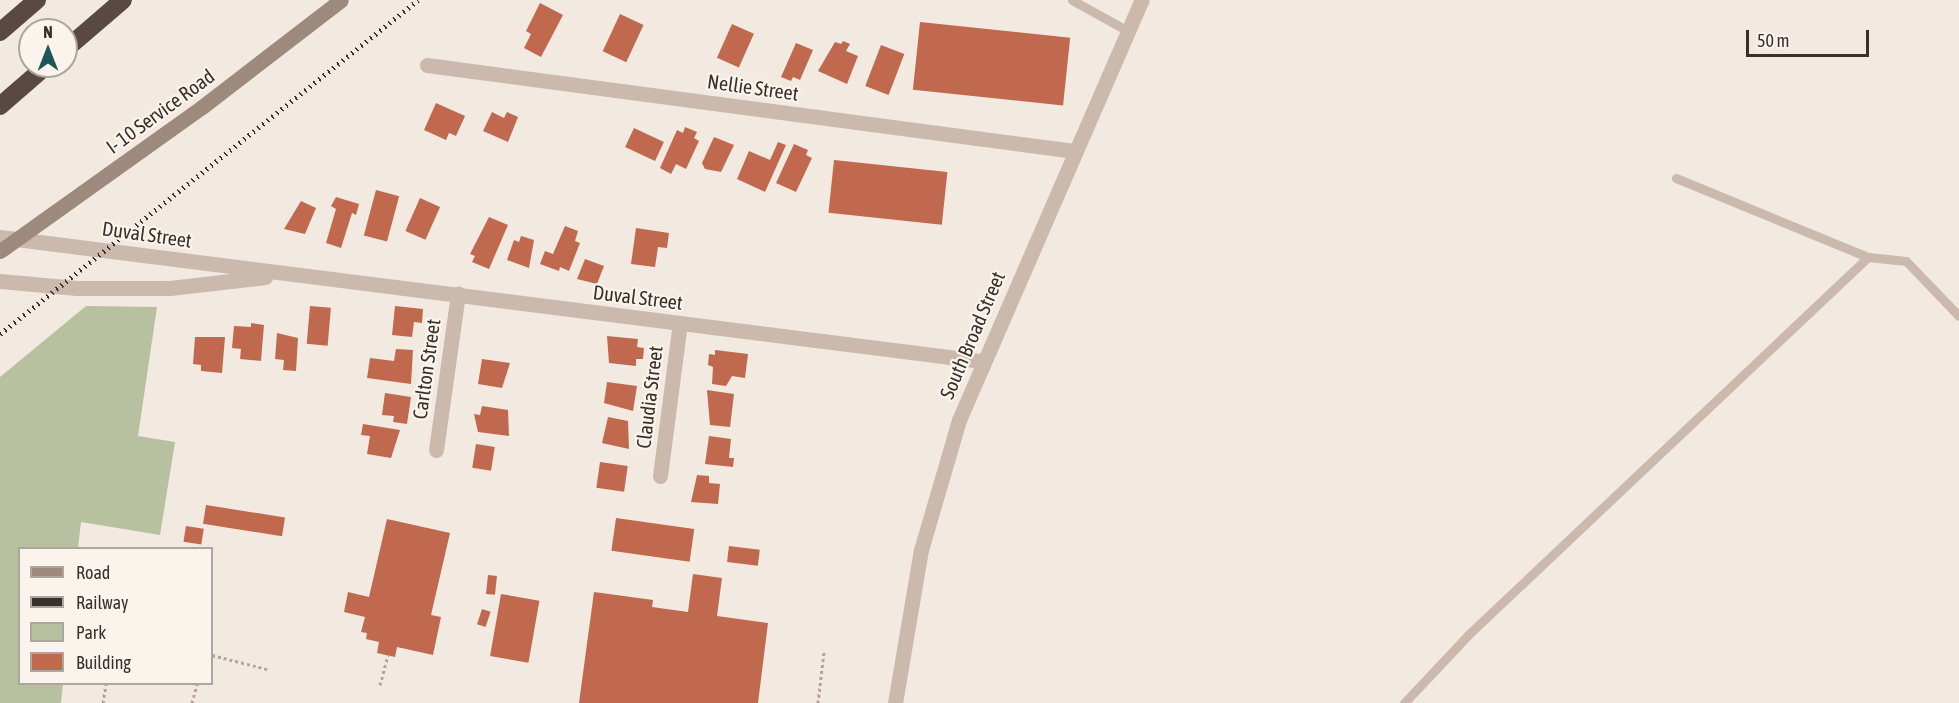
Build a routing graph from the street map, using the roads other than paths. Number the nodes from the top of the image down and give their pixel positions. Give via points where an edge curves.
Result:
1 (37, 0) edge
2 (123, 0) edge
3 (340, 0) edge
4 (1072, 0) edge
5 (1142, 0) edge
6 (1128, 31) junction
7 (0, 32) edge
8 (78, 39) edge
9 (427, 64) dead end
10 (32, 78) edge
11 (0, 106) edge
12 (1074, 151) junction
13 (1676, 178) dead end
14 (0, 237) edge
15 (17, 239) junction
16 (0, 251) edge
17 (1868, 257) junction
18 (289, 275) junction
19 (0, 281) edge
20 (458, 294) junction
21 (1959, 316) edge
22 (680, 323) junction
23 (982, 361) junction
24 (436, 450) dead end
25 (660, 476) dead end
26 (895, 703) edge
27 (1404, 703) edge

1 - 7 highway
2 - 8 highway
3 - 15 main road, I- 10 Service Road via 202,107
4 - 6 lane
5 - 6 street, South Broad Street
6 - 12 street, South Broad Street
9 - 12 street, Nellie Street
10 - 11 highway
12 - 23 street, South Broad Street
13 - 17 lane
14 - 15 street, Duval Street
15 - 16 main road, I- 10 Service Road
15 - 18 street, Duval Street
17 - 21 lane via 1906,261
17 - 27 lane via 1470,633
18 - 19 street, Duval Street via 170,288 77,288
18 - 20 street, Duval Street
20 - 22 street, Duval Street
20 - 24 street, Carlton Street
22 - 23 street, Duval Street
22 - 25 street, Claudia Street
23 - 26 street, South Broad Street via 958,420 930,512 904,633

